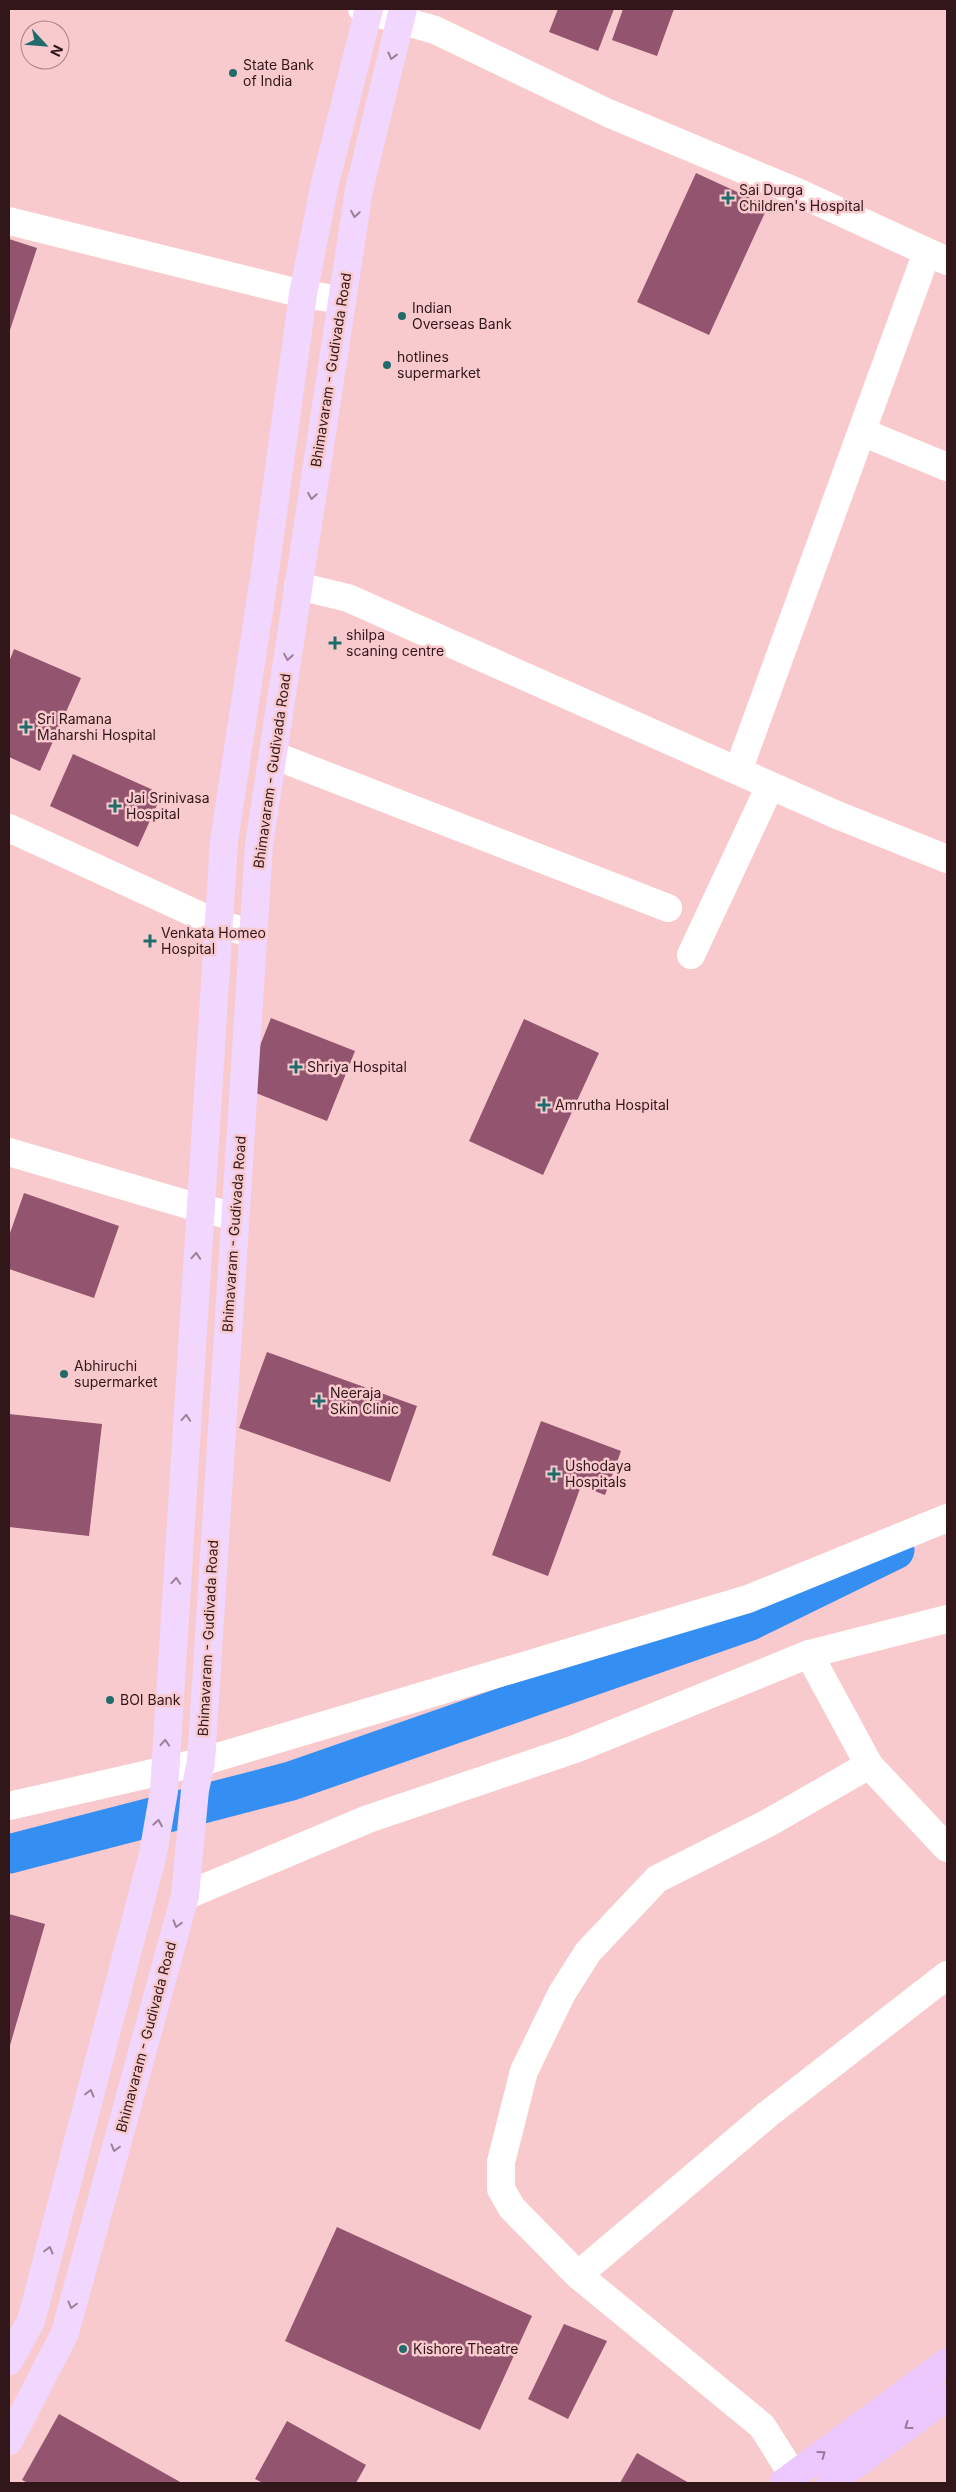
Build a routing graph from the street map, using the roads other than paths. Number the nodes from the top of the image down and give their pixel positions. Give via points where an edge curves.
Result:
1 (367, 9) edge
2 (402, 14) edge
3 (9, 221) edge
4 (937, 256) edge
5 (303, 294) junction
6 (342, 300) junction
7 (862, 432) junction
8 (947, 467) edge
9 (298, 586) junction
10 (273, 755) junction
11 (738, 771) junction
12 (770, 786) junction
13 (9, 828) edge
14 (947, 859) edge
15 (668, 908) dead end
16 (218, 924) junction
17 (254, 934) junction
18 (691, 955) dead end
19 (9, 1152) edge
20 (199, 1208) junction
21 (234, 1216) junction
22 (947, 1518) edge
23 (947, 1619) edge
24 (809, 1654) junction
25 (201, 1762) junction
26 (869, 1765) junction
27 (164, 1781) junction
28 (9, 1806) edge
29 (947, 1848) edge
30 (185, 1896) junction
31 (947, 1974) edge
32 (121, 1977) junction
33 (160, 1985) junction
34 (578, 2275) junction
35 (9, 2361) edge
36 (947, 2362) edge
37 (947, 2397) edge
38 (9, 2441) edge
39 (788, 2479) edge
40 (830, 2483) edge

1 - 2 street
1 - 5 main road via 324,183
2 - 4 street via 608,113 797,192
2 -> 6 main road, Bhimavaram - Gudivada Road via 359,190
3 - 5 street
4 - 7 street
5 - 6 street
5 - 16 main road via 224,841
6 -> 9 main road, Bhimavaram - Gudivada Road
7 - 8 street
7 - 11 street
9 -> 10 main road, Bhimavaram - Gudivada Road
9 - 11 street via 348,598
10 - 15 street
10 - 17 main road, Bhimavaram - Gudivada Road via 259,846
11 - 12 street
12 - 14 street
12 - 18 street
13 - 16 street
16 - 17 street
16 - 20 main road
17 - 21 main road, Bhimavaram - Gudivada Road
19 - 20 street
20 - 21 street
27 -> 20 main road
21 - 25 main road, Bhimavaram - Gudivada Road
22 - 25 street via 748,1599
23 - 24 street
24 - 26 street
24 - 30 street via 575,1750 368,1819
25 - 27 street
25 - 30 main road, Bhimavaram - Gudivada Road via 195,1790
26 - 29 street
26 - 34 street via 768,1823 657,1880 588,1952 562,1993 524,2071 501,2162 501,2189 512,2208
27 - 28 street
32 -> 27 main road via 153,1854
30 -> 33 main road, Bhimavaram - Gudivada Road
31 - 34 street via 768,2114
32 - 33 main road
35 -> 32 main road via 31,2320
33 -> 38 main road, Bhimavaram - Gudivada Road via 64,2333
34 - 39 street via 762,2426
39 -> 36 highway
37 -> 40 highway

